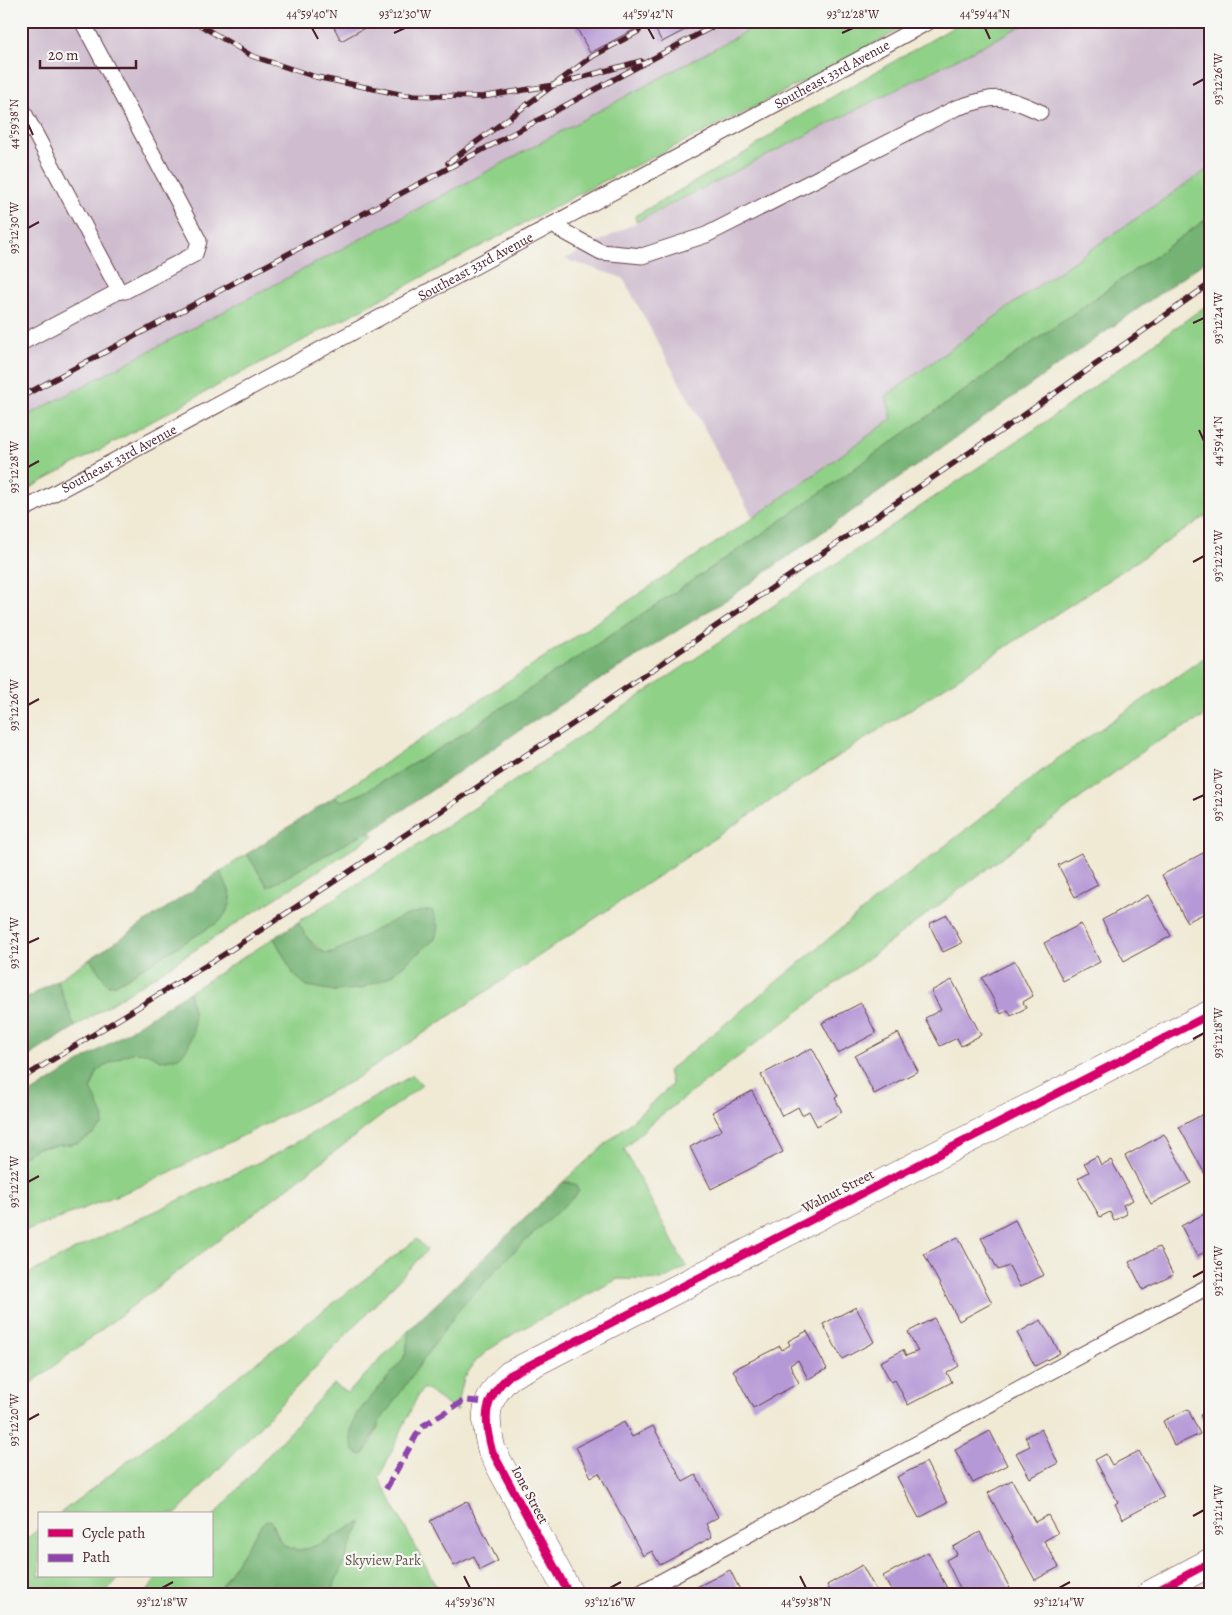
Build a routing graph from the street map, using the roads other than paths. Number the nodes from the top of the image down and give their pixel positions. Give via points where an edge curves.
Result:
1 (82, 21) edge
2 (930, 21) edge
3 (21, 108) edge
4 (1040, 112) dead end
5 (552, 225) junction
6 (118, 291) junction
7 (21, 343) edge
8 (21, 511) edge
9 (1211, 1014) edge
10 (1211, 1285) edge
11 (488, 1403) joint
12 (1211, 1562) edge
13 (569, 1594) edge
14 (638, 1594) edge
15 (1151, 1594) edge

1 - 6 lane via 199,241 195,254 125,291
2 - 5 lane, Southeast 33rd Avenue
3 - 6 lane
4 - 5 lane via 1012,100 993,97 956,108 706,235 642,256 601,252
5 - 8 lane, Southeast 33rd Avenue
6 - 7 lane
9 - 11 street, Walnut Street via 510,1375 496,1387
10 - 14 lane
11 - 13 street, Ione Street via 485,1426 492,1451
12 - 15 street

